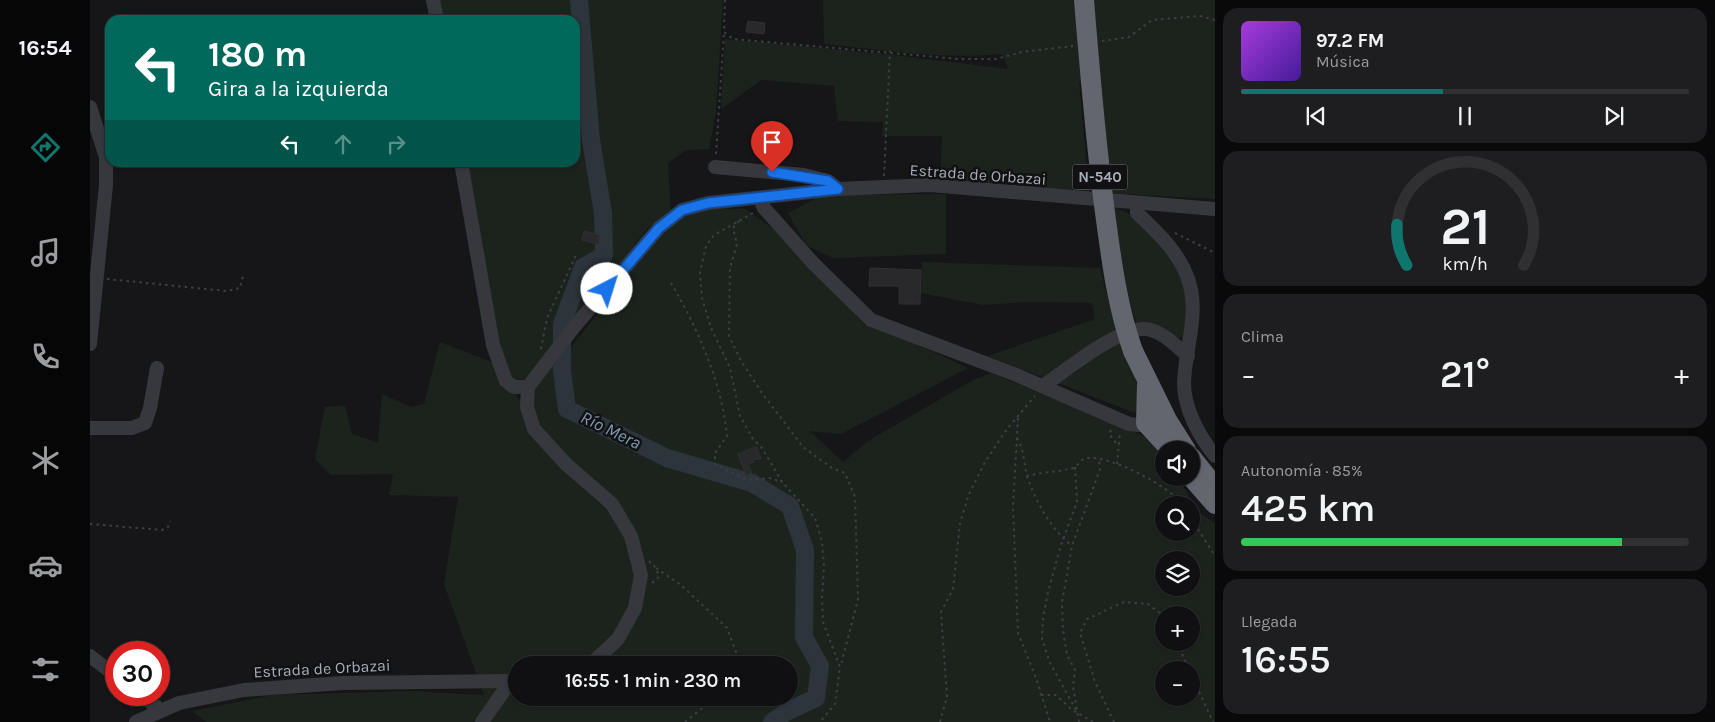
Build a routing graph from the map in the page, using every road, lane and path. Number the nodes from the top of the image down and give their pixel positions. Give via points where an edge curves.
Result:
1 (433, 0) edge
2 (725, 0) edge
3 (1084, 0) edge
4 (436, 15) edge
5 (1215, 20) edge
6 (724, 32) junction
7 (1101, 41) dead end
8 (1076, 45) dead end
9 (890, 51) junction
10 (90, 107) edge
11 (716, 148) dead end
12 (105, 154) edge
13 (106, 167) edge
14 (462, 167) edge
15 (715, 167) dead end
16 (883, 187) junction
17 (838, 189) junction
18 (764, 203) junction
19 (1138, 204) junction
20 (1215, 209) edge
21 (740, 220) junction
22 (1170, 230) dead end
23 (1215, 254) edge
24 (576, 255) dead end
25 (243, 276) dead end
26 (98, 278) junction
27 (671, 283) dead end
28 (90, 344) edge
29 (547, 352) junction
30 (1188, 356) junction
31 (157, 368) dead end
32 (1146, 380) junction
33 (1043, 386) junction
34 (528, 387) junction
35 (1018, 416) junction
36 (1131, 422) junction
37 (90, 428) edge
38 (1017, 438) junction
39 (1158, 441) edge
40 (1192, 441) edge
41 (1194, 441) edge
42 (1118, 444) junction
43 (1200, 448) edge
44 (1215, 456) edge
45 (1099, 459) junction
46 (1117, 464) junction
47 (1075, 467) junction
48 (1200, 468) edge
49 (1027, 476) junction
50 (782, 482) junction
51 (1200, 486) edge
52 (1215, 487) edge
53 (1173, 496) edge
54 (1215, 504) edge
55 (170, 521) dead end
56 (90, 524) edge
57 (1200, 532) edge
58 (1063, 539) junction
59 (1072, 546) junction
60 (1215, 556) edge
61 (656, 568) dead end
62 (1155, 609) edge
63 (90, 656) edge
64 (600, 656) edge
65 (738, 656) edge
66 (840, 667) junction
67 (105, 668) edge
68 (508, 682) edge
69 (508, 688) edge
70 (1200, 693) edge
71 (1042, 695) junction
72 (155, 706) edge
73 (705, 706) edge
74 (160, 710) junction
75 (1077, 712) junction
76 (136, 722) edge
77 (482, 722) edge
78 (685, 722) edge
79 (820, 722) edge
80 (940, 722) edge
81 (1050, 722) edge
82 (1079, 722) edge
83 (1094, 722) edge
84 (1114, 722) edge
85 (1214, 722) edge

1 - 4 street
2 - 6 path
3 - 32 highway, N-540, bridge via 1098,158 1115,282 1125,327
5 - 7 path via 1200,16 1152,20 1129,37
6 - 9 path via 733,39
6 - 11 path
8 - 9 path via 996,59 959,59
9 - 16 path
10 - 12 street
13 - 26 street
14 - 34 street via 493,345 506,381 514,387
15 - 17 street via 804,175 828,181
16 - 17 street, Estrada de Orbazai
16 - 19 street, Estrada de Orbazai via 930,185
17 - 18 street, Estrada de Orbazai
18 - 21 path
18 - 29 street, Estrada de Orbazai via 708,203 682,210 659,228 574,328
18 - 33 street via 813,263 871,320
19 - 20 street, Estrada de Orbazai
19 - 30 street via 1137,213 1176,254 1188,277 1193,304
21 - 50 path via 714,234 705,248 700,272 702,298 711,328 730,368 740,416
21 - 66 path via 733,228 737,244 730,268 729,336 751,377 803,448 845,473 855,497 858,600
22 - 23 path
24 - 29 path via 547,318
25 - 26 path via 240,288 226,291
26 - 28 street
27 - 50 path via 701,344 725,415 727,436 715,453 716,464 747,480 770,478
29 - 34 street, Estrada de Orbazai
30 - 33 street via 1164,336 1143,329 1111,339
30 - 41 street via 1184,383
31 - 37 street via 145,423 132,428
32 - 36 highway via 1148,402
32 - 40 highway, N-540
33 - 35 path
33 - 36 street
34 - 64 street via 527,407 534,429 566,464 612,504 631,536 640,575 636,608 618,639
35 - 38 path
35 - 80 path via 985,462 969,494 960,523 953,589 941,612 947,697
36 - 39 highway
36 - 42 path via 1120,433
36 - 42 path via 1109,434
38 - 49 path
38 - 71 path via 1013,507 1017,624
42 - 46 path
43 - 44 street
45 - 46 path
45 - 47 path via 1081,460
45 - 59 path via 1100,469
46 - 53 path via 1160,485
47 - 49 path
47 - 58 path via 1077,502
48 - 52 highway
49 - 58 path via 1036,501
50 - 66 path via 815,518 824,566 823,622
51 - 54 highway
55 - 56 path via 162,530
57 - 60 path
58 - 59 path
58 - 75 path via 1043,618 1042,639 1050,663
59 - 75 path via 1062,602 1067,654 1075,670 1073,687
61 - 65 path via 681,585 727,628
62 - 84 path via 1148,604 1124,602 1087,619 1080,632 1096,682
63 - 67 street
66 - 79 path via 835,704
68 - 74 street, Estrada de Orbazai via 343,682 244,690 179,702
69 - 77 street
70 - 85 path
71 - 75 path via 1056,695
71 - 81 path
72 - 74 street
73 - 78 path
74 - 76 street, Estrada de Orbazai
75 - 82 path
75 - 83 path

